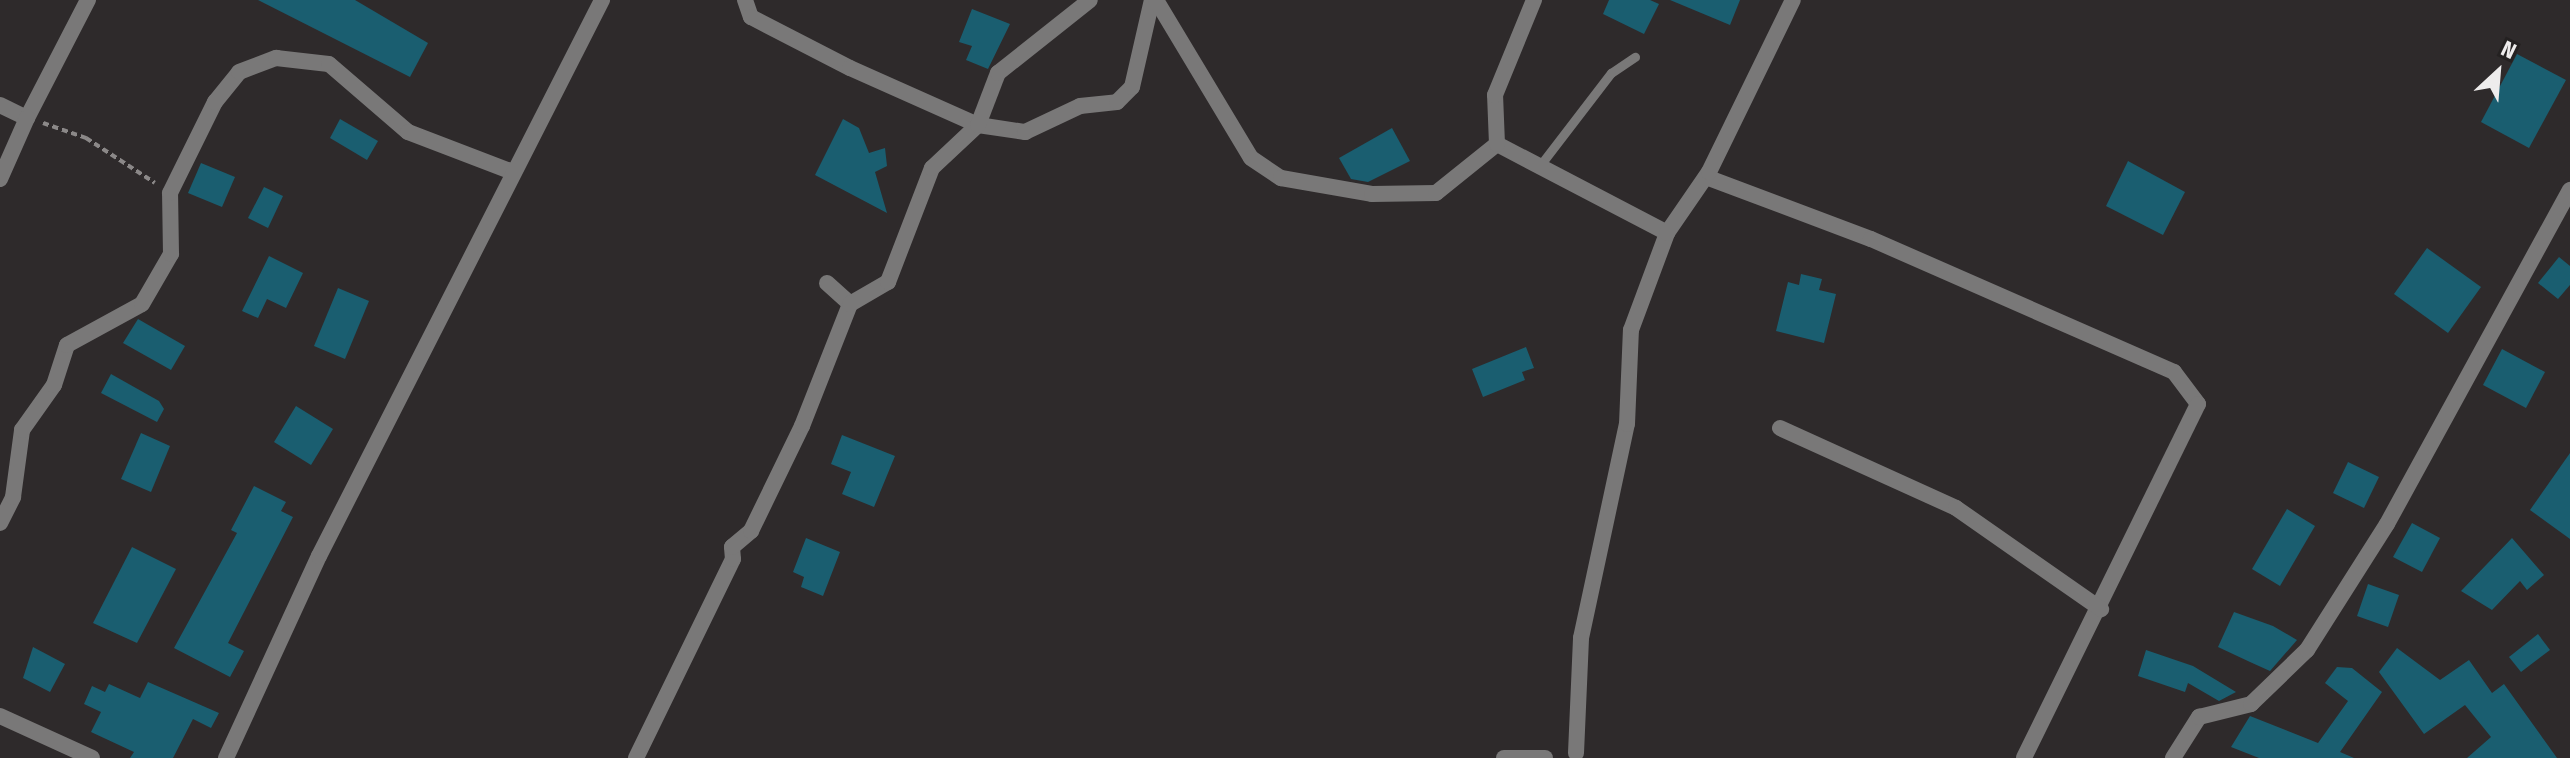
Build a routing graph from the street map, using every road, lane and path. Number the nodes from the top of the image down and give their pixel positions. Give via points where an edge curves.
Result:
1 (88, 0) edge
2 (602, 0) edge
3 (745, 0) edge
4 (1090, 0) edge
5 (1154, 0) edge
6 (1534, 0) edge
7 (1793, 0) edge
8 (1635, 57) dead end
9 (0, 105) edge
10 (27, 118) junction
11 (978, 125) junction
12 (1497, 144) junction
13 (1538, 168) junction
14 (513, 172) junction
15 (1706, 177) junction
16 (0, 179) edge
17 (2570, 190) edge
18 (170, 193) junction
19 (1667, 233) junction
20 (827, 283) dead end
21 (850, 304) junction
22 (1780, 428) dead end
23 (0, 523) edge
24 (2101, 609) junction
25 (0, 716) edge
26 (1578, 755) edge
27 (92, 758) edge
28 (226, 758) edge
29 (636, 758) edge
30 (1504, 758) edge
31 (1546, 758) edge
32 (2024, 758) edge
33 (2173, 758) edge

1 - 10 street
2 - 14 street
3 - 11 street via 751,17
4 - 11 street via 998,73
5 - 11 street via 1132,87 1117,102 1080,106 1025,132
5 - 12 street via 1251,158 1281,178 1372,194 1436,193
6 - 12 street via 1495,95
7 - 15 street
8 - 13 lane via 1611,73
9 - 10 street
10 - 16 street
10 - 18 path via 86,138
11 - 21 street via 932,168 888,282
12 - 13 street
13 - 19 street
14 - 18 street via 444,151 408,132 351,77 291,57 239,72 215,102
14 - 28 street via 319,556
15 - 19 street
15 - 24 street via 1871,239 2174,372 2198,404
17 - 33 street via 2339,604 2288,675 2251,704 2199,717
18 - 23 street via 171,254 142,304 67,345 54,385 22,430 13,497
19 - 26 street via 1631,330 1627,424 1581,638
20 - 21 street
21 - 29 street via 802,426 751,531 732,547 733,559
22 - 24 street via 1956,508
24 - 32 street
25 - 27 street
26 - 31 street
30 - 31 street

